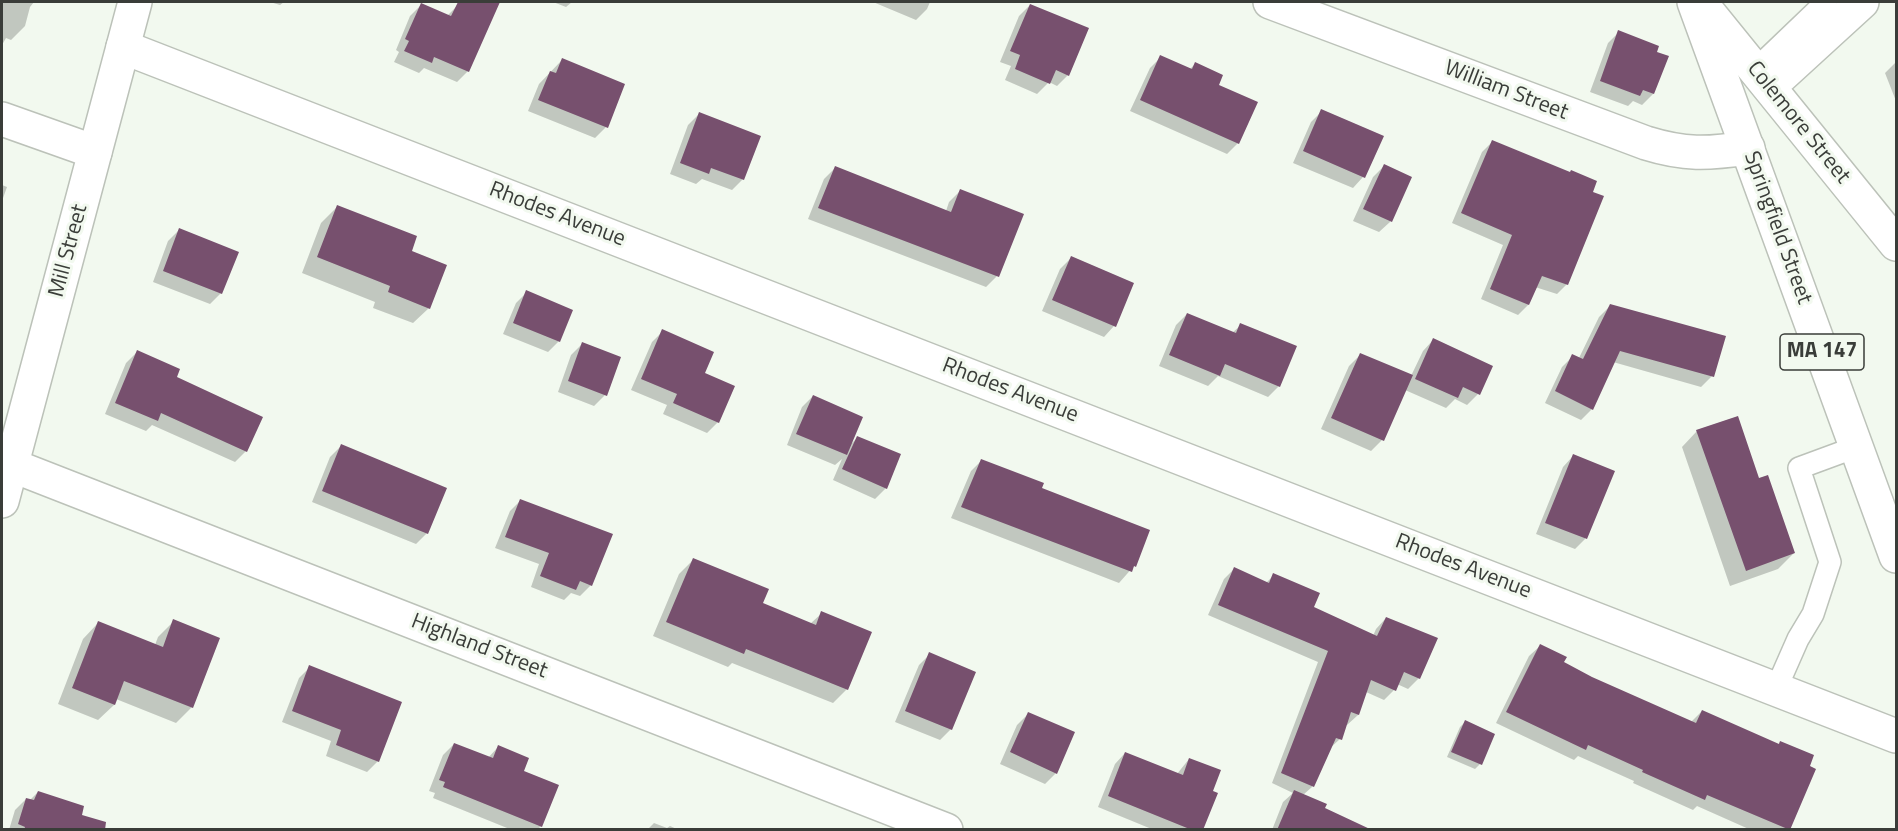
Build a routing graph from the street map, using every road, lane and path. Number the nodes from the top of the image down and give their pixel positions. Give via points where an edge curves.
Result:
1 (135, 2) edge
2 (1270, 2) edge
3 (1694, 2) edge
4 (1700, 2) edge
5 (1826, 2) edge
6 (1862, 2) edge
7 (123, 47) junction
8 (1762, 78) junction
9 (2, 119) edge
10 (1748, 148) junction
11 (95, 152) junction
12 (1896, 244) edge
13 (1856, 447) junction
14 (11, 465) junction
15 (2, 501) edge
16 (1889, 509) edge
17 (1896, 556) edge
18 (1776, 689) junction
19 (1896, 736) edge
20 (946, 830) edge

1 - 7 street, Mill Street
2 - 10 street, William Street via 1662,148 1696,153
3 - 10 street, Springfield Street / MA 147
4 - 8 street, Colemore Street
5 - 8 lane
6 - 8 street
7 - 11 street, Mill Street
7 - 18 street, Rhodes Avenue
8 - 12 street, Colemore Street
9 - 11 street
10 - 13 street, Springfield Street / MA 147
11 - 14 street, Mill Street
13 - 16 street, Springfield Street / MA 147
13 - 18 lane via 1798,468 1830,562 1813,614
14 - 15 street, Mill Street
14 - 20 street, Highland Street
16 - 17 street, Springfield Street / MA 147
18 - 19 street, Rhodes Avenue

